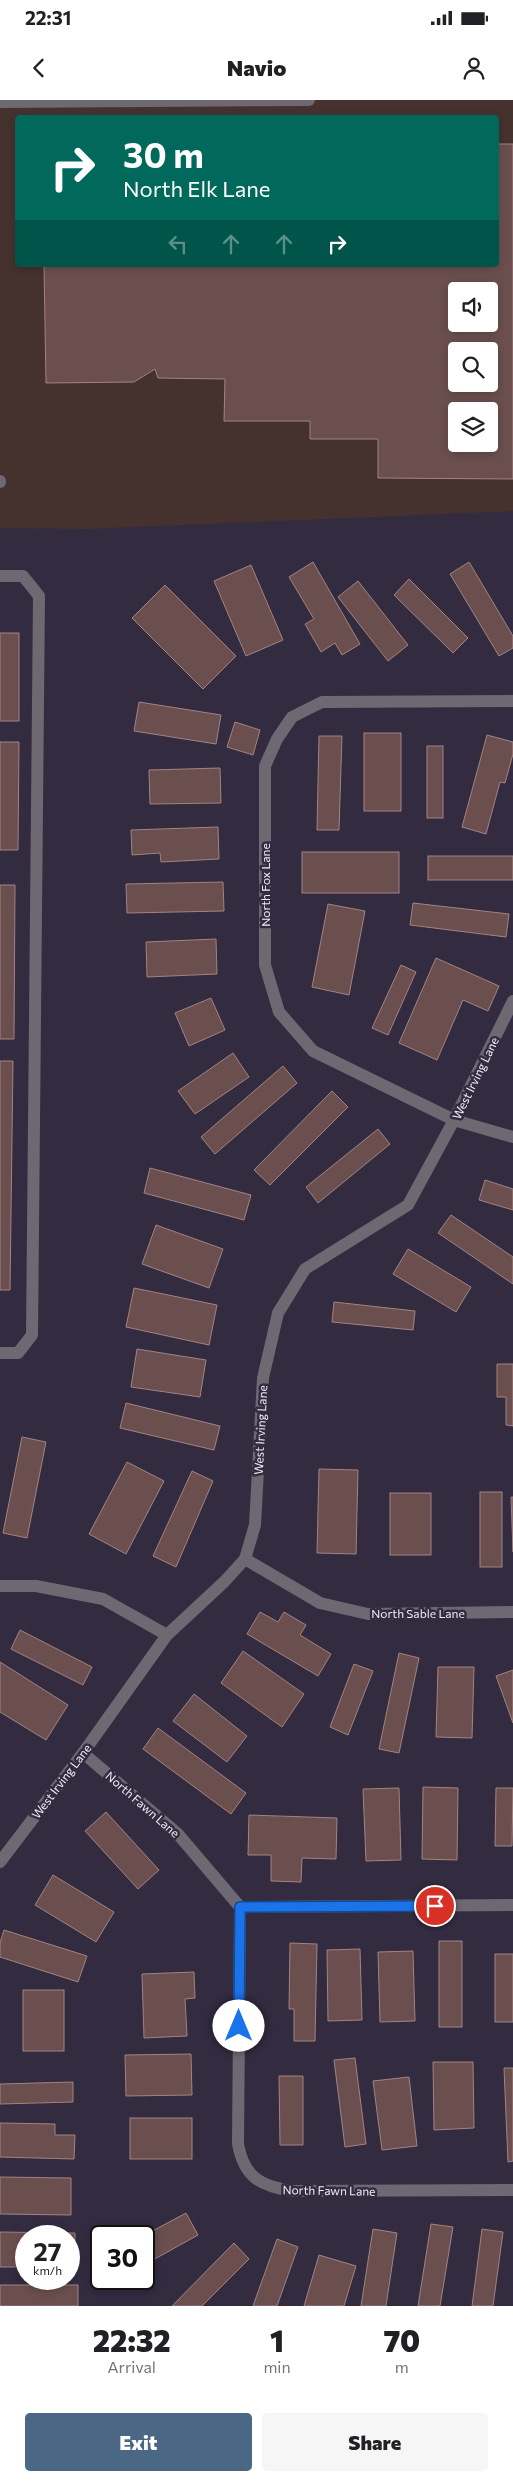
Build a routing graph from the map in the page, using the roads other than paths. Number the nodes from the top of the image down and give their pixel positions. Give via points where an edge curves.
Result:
1 (309, 100) edge
2 (0, 102) edge
3 (0, 576) edge
4 (513, 701) edge
5 (513, 1001) edge
6 (454, 1120) junction
7 (513, 1137) edge
8 (0, 1353) edge
9 (245, 1559) junction
10 (0, 1586) edge
11 (513, 1612) edge
12 (167, 1635) junction
13 (83, 1753) junction
14 (0, 1862) edge
15 (513, 1905) edge
16 (240, 1907) junction
17 (513, 2190) edge

1 - 2 street
3 - 8 street via 23,576 39,596 32,1335 18,1353
4 - 6 street, North Fox Lane via 322,702 292,716 265,766 265,965 279,1012 313,1051
5 - 6 street, West Irving Lane
6 - 7 street, North Fox Lane
6 - 9 street, West Irving Lane via 408,1205 306,1269 278,1313 263,1378 255,1525
9 - 11 street, North Sable Lane via 320,1603 368,1614
9 - 12 street, West Irving Lane
10 - 12 street via 36,1586 103,1599
12 - 13 street, West Irving Lane
13 - 14 street, West Irving Lane
13 - 16 street, North Fawn Lane via 177,1832
15 - 16 street
16 - 17 street, North Fawn Lane via 238,2144 241,2162 252,2176 272,2188 292,2192

